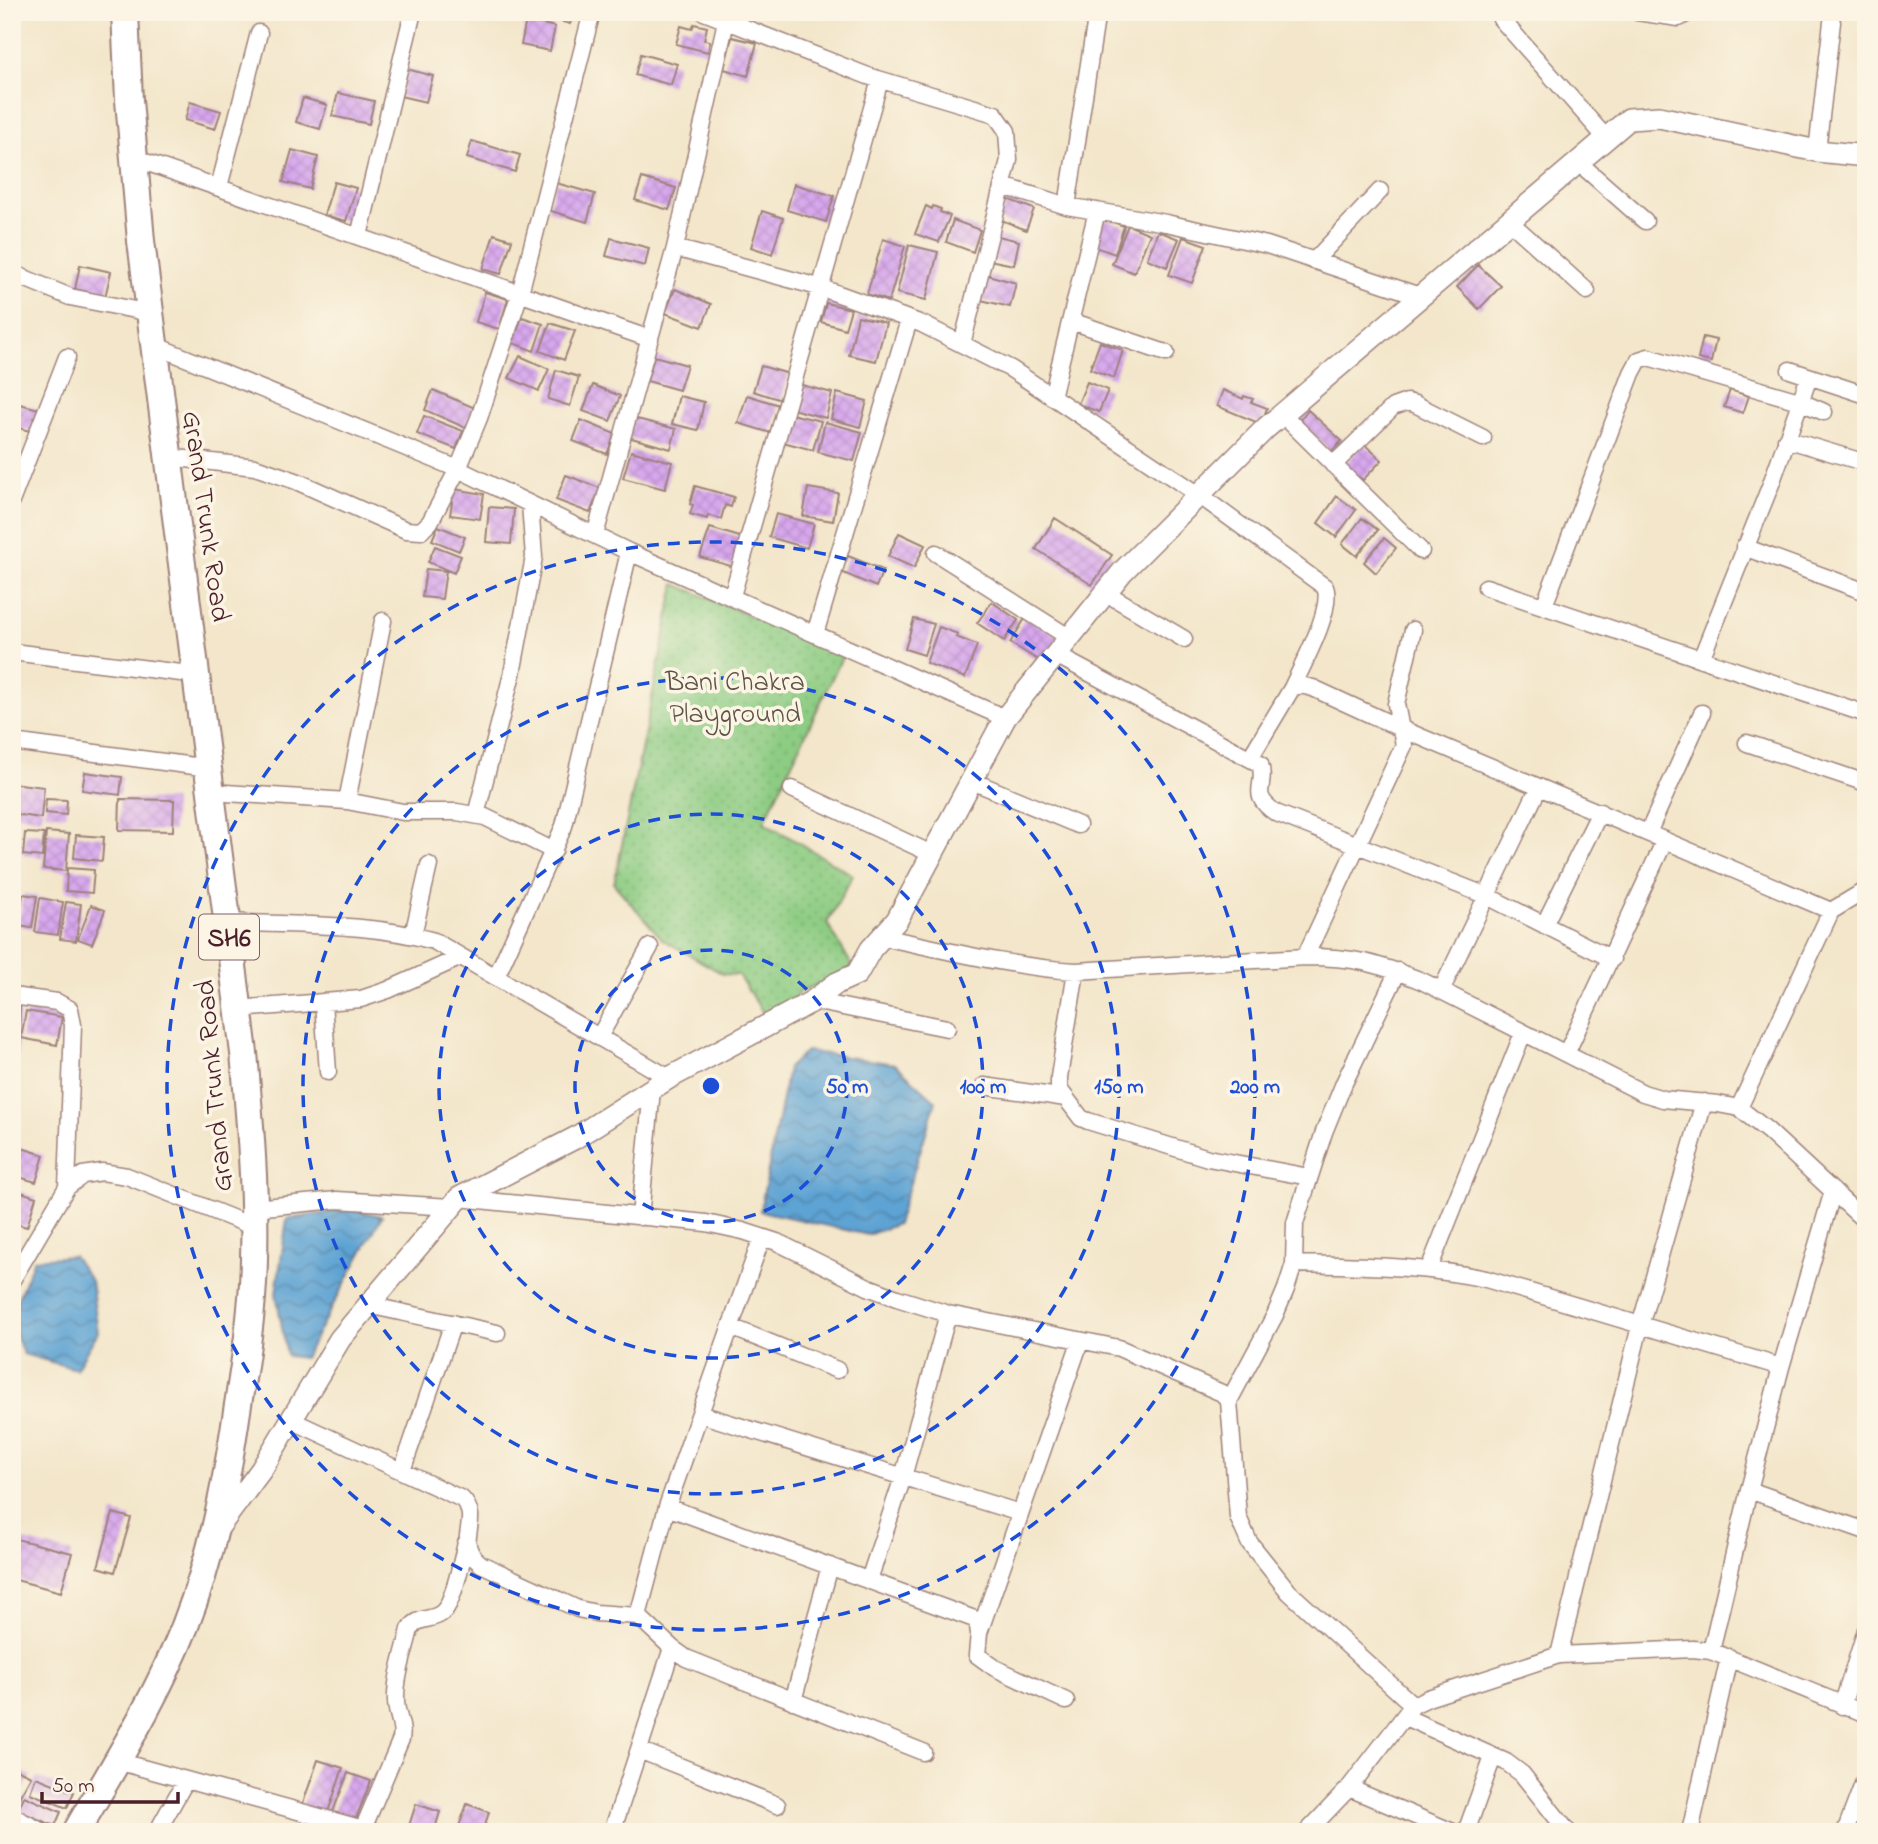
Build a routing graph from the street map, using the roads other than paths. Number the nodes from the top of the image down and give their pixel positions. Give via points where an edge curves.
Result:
1 (125, 12) edge
2 (592, 12) edge
3 (704, 12) edge
4 (1097, 12) edge
5 (1497, 12) edge
6 (1637, 12) edge
7 (1690, 12) edge
8 (412, 16) dead end
9 (726, 21) junction
10 (1832, 22) dead end
11 (259, 33) dead end
12 (880, 80) junction
13 (1606, 138) junction
14 (1817, 151) junction
15 (1866, 156) edge
16 (134, 158) junction
17 (1578, 162) junction
18 (1003, 186) junction
19 (219, 187) junction
20 (1380, 191) dead end
21 (1067, 206) junction
22 (1097, 211) junction
23 (1509, 221) junction
24 (1645, 221) dead end
25 (359, 236) junction
26 (675, 248) junction
27 (1314, 261) junction
28 (12, 273) edge
29 (822, 288) junction
30 (1587, 291) dead end
31 (520, 293) junction
32 (1420, 296) junction
33 (150, 313) junction
34 (909, 320) junction
35 (1071, 321) junction
36 (650, 339) junction
37 (962, 344) junction
38 (154, 345) junction
39 (1166, 352) dead end
40 (67, 357) dead end
41 (1790, 370) dead end
42 (1809, 377) junction
43 (1866, 395) edge
44 (1052, 397) junction
45 (1799, 401) junction
46 (1824, 412) dead end
47 (1282, 414) junction
48 (1483, 438) dead end
49 (1786, 439) junction
50 (169, 457) junction
51 (1866, 464) edge
52 (1334, 465) junction
53 (458, 469) junction
54 (1199, 495) junction
55 (12, 499) edge
56 (530, 504) junction
57 (595, 535) junction
58 (1744, 547) junction
59 (1421, 551) dead end
60 (629, 552) junction
61 (936, 553) dead end
62 (1486, 587) dead end
63 (1866, 592) edge
64 (1106, 593) junction
65 (733, 596) junction
66 (1544, 606) junction
67 (383, 621) dead end
68 (1413, 630) dead end
69 (815, 634) junction
70 (1070, 638) junction
71 (1184, 639) dead end
72 (12, 652) edge
73 (1056, 655) junction
74 (1701, 659) junction
75 (197, 675) junction
76 (1292, 688) junction
77 (1702, 713) dead end
78 (1866, 714) edge
79 (1005, 718) junction
80 (1402, 729) junction
81 (12, 742) edge
82 (1747, 743) dead end
83 (1250, 758) junction
84 (210, 780) junction
85 (972, 781) junction
86 (1866, 783) edge
87 (1539, 786) junction
88 (792, 789) dead end
89 (347, 801) junction
90 (1600, 812) junction
91 (476, 816) junction
92 (1078, 825) dead end
93 (1648, 833) junction
94 (1665, 840) junction
95 (1359, 844) junction
96 (554, 851) junction
97 (932, 854) junction
98 (429, 865) dead end
99 (1866, 890) edge
100 (1487, 896) junction
101 (1831, 911) junction
102 (227, 922) junction
103 (1544, 925) junction
104 (413, 935) junction
105 (882, 937) junction
106 (650, 947) dead end
107 (461, 957) junction
108 (1305, 957) junction
109 (1612, 959) junction
110 (1076, 971) junction
111 (1398, 971) junction
112 (496, 977) junction
113 (1441, 991) junction
114 (12, 996) edge
115 (813, 1001) junction
116 (323, 1002) junction
117 (238, 1009) junction
118 (947, 1028) dead end
119 (1523, 1032) junction
120 (599, 1037) junction
121 (1566, 1054) junction
122 (328, 1072) dead end
123 (661, 1083) junction
124 (984, 1086) dead end
125 (1066, 1098) junction
126 (1704, 1102) junction
127 (1739, 1108) junction
128 (1309, 1177) junction
129 (66, 1187) junction
130 (1833, 1191) junction
131 (455, 1202) junction
132 (254, 1217) junction
133 (640, 1217) junction
134 (1866, 1222) edge
135 (762, 1237) junction
136 (1294, 1264) junction
137 (1429, 1269) junction
138 (12, 1280) edge
139 (368, 1305) junction
140 (948, 1314) junction
141 (453, 1323) junction
142 (1640, 1326) junction
143 (730, 1327) junction
144 (497, 1334) dead end
145 (1080, 1342) junction
146 (1781, 1367) junction
147 (836, 1370) dead end
148 (1229, 1401) junction
149 (699, 1414) junction
150 (291, 1420) junction
151 (402, 1471) junction
152 (903, 1477) junction
153 (1749, 1490) junction
154 (667, 1507) junction
155 (1020, 1513) junction
156 (216, 1530) junction
157 (1866, 1531) edge
158 (467, 1542) junction
159 (830, 1566) junction
160 (869, 1580) junction
161 (638, 1616) junction
162 (1866, 1630) edge
163 (979, 1633) junction
164 (672, 1648) junction
165 (1712, 1651) junction
166 (1559, 1655) junction
167 (1729, 1657) junction
168 (793, 1700) junction
169 (1066, 1700) dead end
170 (1842, 1706) junction
171 (1409, 1711) junction
172 (1866, 1714) edge
173 (639, 1750) junction
174 (923, 1752) dead end
175 (1493, 1756) junction
176 (117, 1761) junction
177 (1866, 1776) edge
178 (187, 1780) junction
179 (1349, 1788) junction
180 (777, 1805) dead end
181 (12, 1816) edge
182 (369, 1830) edge
183 (43, 1832) edge
184 (76, 1832) edge
185 (157, 1832) edge
186 (612, 1832) edge
187 (1307, 1832) edge
188 (1454, 1832) edge
189 (1466, 1832) edge
190 (1568, 1832) edge
191 (1690, 1832) edge
192 (1844, 1832) edge

1 - 16 main road, Grand Trunk Road / SH6
2 - 31 street
3 - 9 street
4 - 21 street
5 - 13 street
6 - 7 street via 1679,18
8 - 25 street
9 - 12 street
9 - 26 street
10 - 14 street
11 - 19 street
12 - 18 street via 995,114 1007,131 1009,160
12 - 29 street
13 - 14 street via 1629,118 1659,117
13 - 17 street
14 - 15 street
16 - 19 street
16 - 33 main road, Grand Trunk Road / SH6
17 - 23 street
17 - 24 street
18 - 21 street
18 - 37 street
19 - 25 street
20 - 27 street
21 - 22 street
22 - 27 street via 1267,245
22 - 35 street
23 - 30 street
23 - 32 street
25 - 31 street
26 - 29 street
26 - 36 street
27 - 32 street
28 - 33 street via 70,297
29 - 34 street
29 - 65 street
31 - 36 street
31 - 53 street
32 - 47 street
33 - 38 main road, Grand Trunk Road / SH6
34 - 37 street
34 - 69 street
35 - 39 street
35 - 44 street
36 - 57 street
37 - 44 street
38 - 50 main road, Grand Trunk Road / SH6
38 - 53 street
40 - 55 street
41 - 42 street
42 - 43 street
42 - 45 street
44 - 54 street
45 - 46 street
45 - 49 street
45 - 66 street via 1648,357 1639,360
47 - 52 street
47 - 54 street
48 - 52 street via 1407,402 1392,407
49 - 51 street
49 - 58 street
50 - 53 street via 255,467 413,531 421,531 430,522
50 - 75 main road, Grand Trunk Road / SH6
52 - 59 street
53 - 56 street
54 - 64 street
54 - 76 street via 1325,587 1325,613
56 - 57 street
56 - 91 street via 534,557 512,674
57 - 60 street
58 - 63 street
58 - 74 street
60 - 65 street
60 - 96 street via 564,826
61 - 70 street
62 - 66 street
64 - 70 street
64 - 71 street
65 - 69 street
66 - 74 street
67 - 89 street
68 - 80 street via 1396,704
69 - 79 street
70 - 73 street
72 - 75 street
73 - 79 street
73 - 83 street
74 - 78 street
75 - 84 main road, Grand Trunk Road / SH6
76 - 80 street via 1313,688
76 - 83 street
77 - 93 street
79 - 85 street
80 - 87 street
80 - 95 street via 1404,745
81 - 84 street
82 - 86 street
83 - 95 street via 1260,764 1263,773 1259,785 1263,805
84 - 89 street
84 - 102 main road, Grand Trunk Road / SH6
85 - 92 street
85 - 97 street
87 - 90 street
87 - 100 street
88 - 97 street
89 - 91 street via 403,812
90 - 93 street
90 - 103 street
91 - 96 street
93 - 94 street
94 - 101 street
94 - 109 street
95 - 100 street
95 - 108 street
96 - 112 street
97 - 105 street via 897,920
98 - 104 street
99 - 101 street
100 - 103 street
100 - 113 street
101 - 127 street
102 - 104 street
102 - 117 main road, Grand Trunk Road / SH6
103 - 109 street
104 - 107 street
105 - 110 street via 1022,966
105 - 115 street via 858,974
106 - 120 street
107 - 112 street
107 - 116 street via 361,999
108 - 110 street
108 - 111 street via 1363,960
109 - 121 street
110 - 125 street via 1059,1077 1059,1089
111 - 113 street
111 - 128 street via 1333,1109
112 - 120 street
113 - 119 street
114 - 129 street via 57,1002 70,1009
115 - 118 street
115 - 123 street
116 - 117 street
116 - 122 street
117 - 132 main road, Grand Trunk Road / SH6
119 - 121 street
119 - 137 street
120 - 123 street
121 - 126 street via 1643,1093
123 - 131 street via 575,1138
123 - 133 street
124 - 125 street
125 - 128 street via 1088,1121 1208,1158
126 - 127 street
126 - 142 street
127 - 130 street
128 - 136 street via 1295,1223
129 - 132 street via 83,1175 102,1172
129 - 138 street
130 - 134 street
130 - 146 street
131 - 132 street via 337,1200
131 - 133 street
131 - 139 street
132 - 156 main road, Grand Trunk Road / SH6 via 250,1323
133 - 135 street via 706,1223
135 - 140 street via 868,1287
135 - 143 street
136 - 137 street
136 - 148 street via 1275,1315
137 - 142 street via 1486,1279
139 - 141 street
139 - 150 street via 340,1339
140 - 145 street
140 - 152 street
141 - 144 street
141 - 151 street
142 - 146 street
142 - 166 street
143 - 147 street
143 - 149 street
145 - 148 street via 1143,1358 1224,1394
145 - 155 street
146 - 153 street
148 - 171 street via 1238,1517 1249,1542 1289,1592
149 - 152 street
149 - 154 street
150 - 151 street
150 - 156 street
151 - 158 street via 469,1506
152 - 155 street
152 - 160 street
153 - 157 street
153 - 165 street
154 - 159 street
154 - 161 street
155 - 163 street
156 - 176 main road, Grand Trunk Road / SH6 via 170,1660
158 - 161 street via 470,1555 481,1564 579,1609
158 - 182 street via 445,1610 414,1622 410,1629 396,1703 401,1739
159 - 160 street
159 - 168 street
160 - 163 street via 977,1620
161 - 164 street
162 - 170 street
163 - 169 street via 977,1655 984,1662
164 - 168 street via 686,1658
164 - 173 street
165 - 166 street
165 - 167 street
166 - 171 street via 1428,1698
167 - 170 street
167 - 191 street
168 - 174 street
170 - 172 street
171 - 175 street
171 - 179 street
173 - 180 street
173 - 186 street
175 - 189 street
175 - 190 street via 1522,1774
176 - 178 street
176 - 184 main road, Grand Trunk Road / SH6
177 - 192 street
178 - 182 street
178 - 185 street
179 - 187 street
179 - 188 street
181 - 183 street

